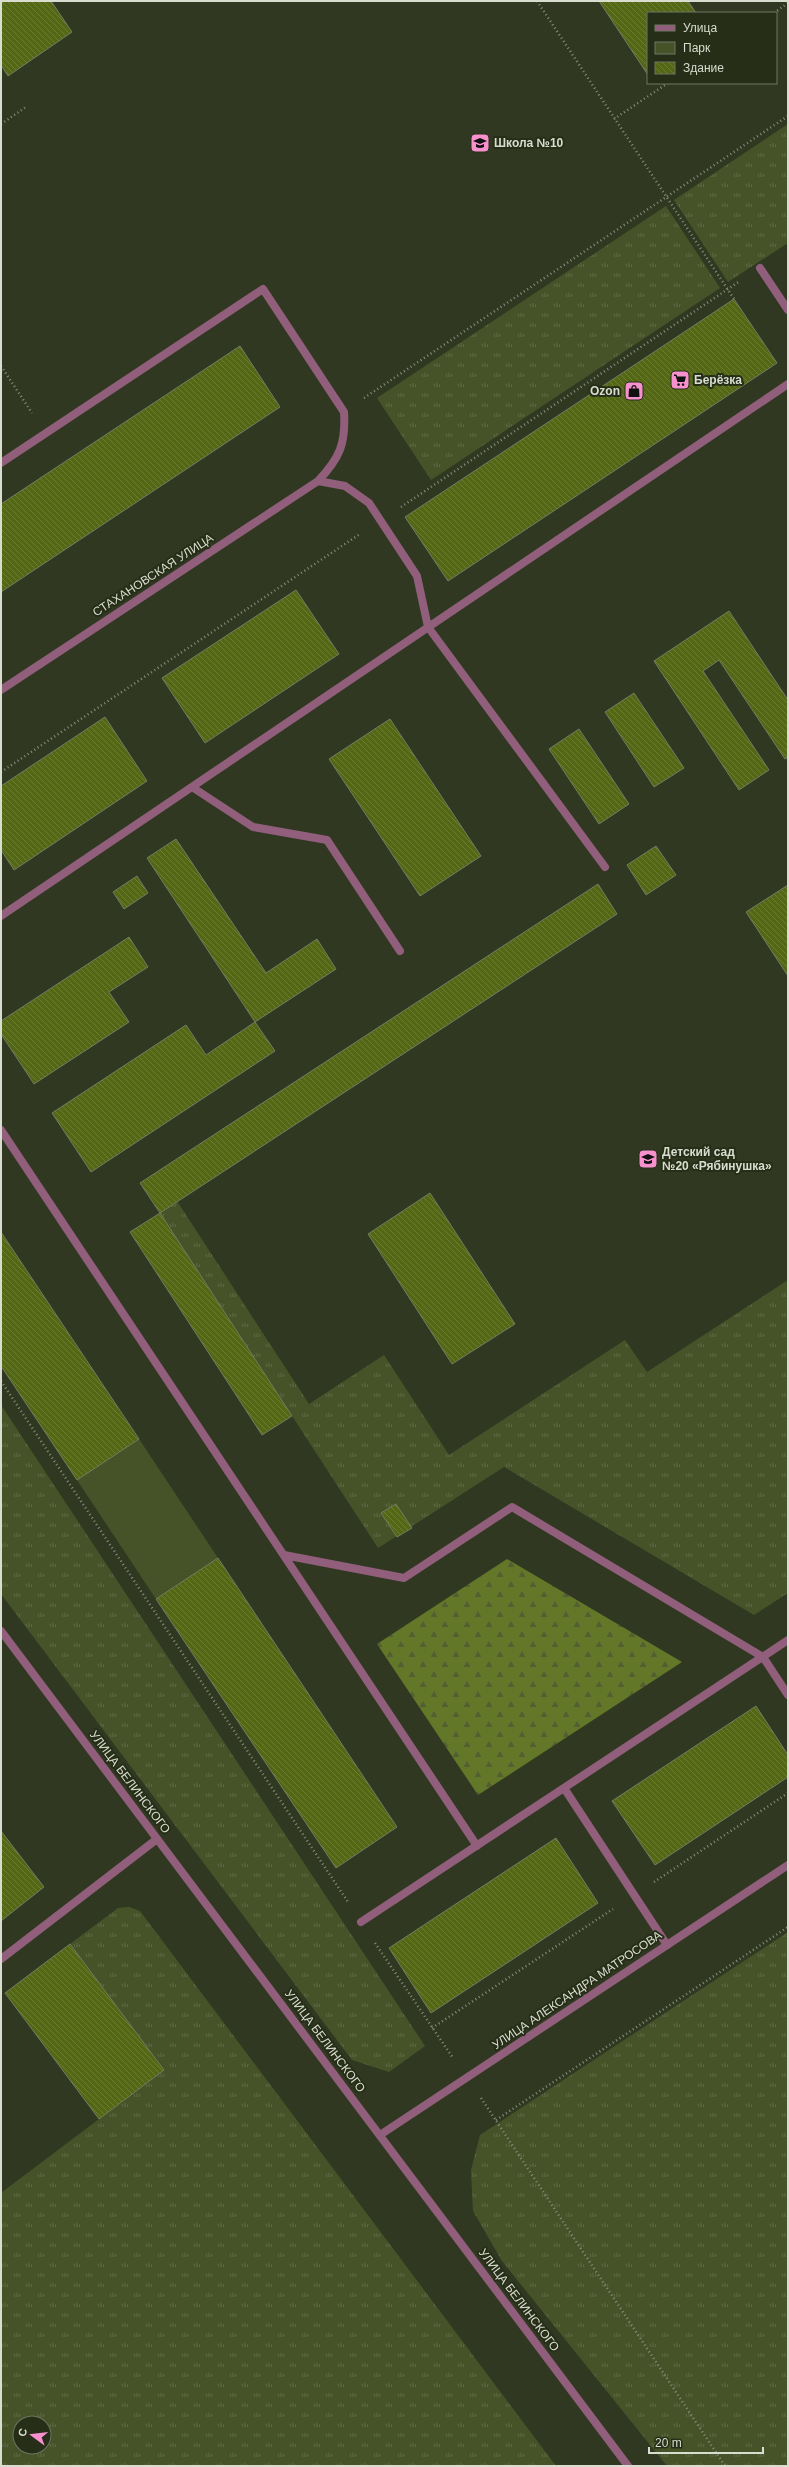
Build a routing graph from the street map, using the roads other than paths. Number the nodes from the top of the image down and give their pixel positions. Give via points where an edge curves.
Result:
1 (760, 268) road end
2 (788, 310) edge
3 (788, 384) edge
4 (1, 463) edge
5 (318, 481) junction
6 (428, 627) junction
7 (1, 690) edge
8 (192, 787) junction
9 (605, 867) dead end
10 (1, 916) edge
11 (400, 951) dead end
12 (1, 1130) edge
13 (284, 1555) junction
14 (1, 1631) edge
15 (788, 1640) edge
16 (763, 1657) junction
17 (788, 1695) edge
18 (564, 1788) junction
19 (157, 1839) junction
20 (477, 1846) junction
21 (788, 1864) edge
22 (361, 1922) dead end
23 (667, 1945) junction
24 (1, 1959) edge
25 (380, 2135) junction
26 (628, 2466) edge

1 - 2 street
3 - 6 street
4 - 5 street, СТАХАНОВСКАЯ УЛИЦА via 263,289 344,412 345,431 341,450 331,467
5 - 6 street via 345,486 369,503 417,576
5 - 7 street, СТАХАНОВСКАЯ УЛИЦА
6 - 8 street
6 - 9 street
8 - 10 street
8 - 11 street via 253,827 327,840
12 - 13 street
13 - 16 street via 404,1578 512,1507
13 - 20 street
14 - 19 street, УЛИЦА БЕЛИНСКОГО
15 - 16 street
16 - 17 street
16 - 18 street
18 - 20 street
18 - 23 street
19 - 24 street
19 - 25 street, УЛИЦА БЕЛИНСКОГО
20 - 22 street
21 - 23 street, УЛИЦА АЛЕКСАНДРА МАТРОСОВА
23 - 25 street, УЛИЦА АЛЕКСАНДРА МАТРОСОВА
25 - 26 street, УЛИЦА БЕЛИНСКОГО

